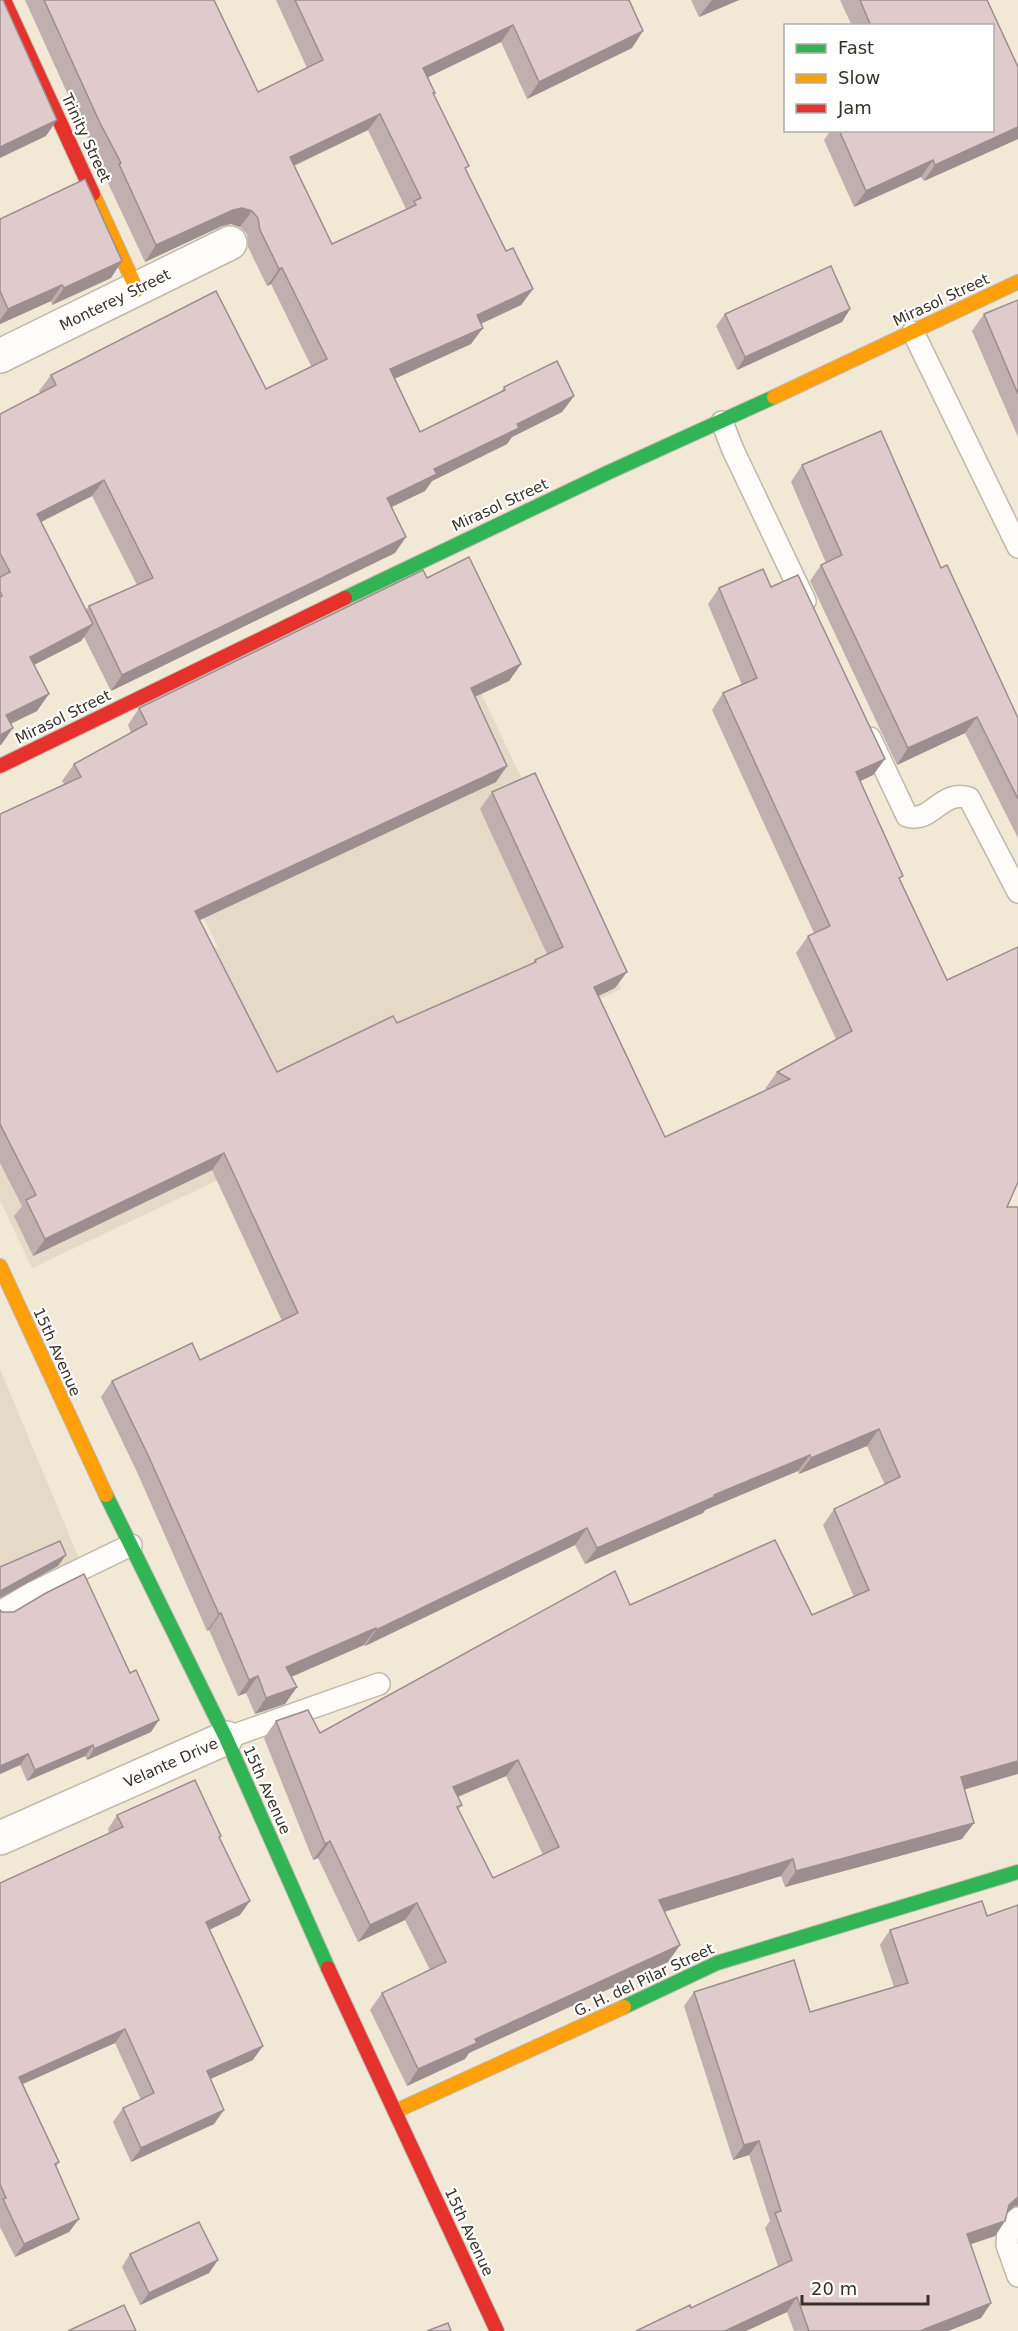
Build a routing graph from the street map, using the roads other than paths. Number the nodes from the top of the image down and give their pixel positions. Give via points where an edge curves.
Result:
1 (4, 0) edge
2 (230, 243) dead end
3 (1018, 282) edge
4 (137, 290) junction
5 (913, 332) junction
6 (0, 356) edge
7 (722, 422) junction
8 (1018, 548) edge
9 (814, 622) edge
10 (861, 719) edge
11 (0, 766) edge
12 (1018, 892) edge
13 (0, 1266) edge
14 (130, 1545) junction
15 (0, 1612) edge
16 (379, 1684) dead end
17 (226, 1738) junction
18 (0, 1838) edge
19 (1018, 1872) edge
20 (396, 2111) junction
21 (1018, 2218) edge
22 (1018, 2276) edge
23 (497, 2331) edge

1 - 4 street, Trinity Street
2 - 4 street, Monterey Street
3 - 5 street, Mirasol Street
4 - 6 street, Monterey Street
5 - 7 street, Mirasol Street
5 - 8 lane
7 - 9 lane
7 - 11 street, Mirasol Street via 452,546
10 - 12 lane via 907,816 921,816 951,796 969,798
13 - 14 street, 15th Avenue
14 - 15 lane
14 - 17 street, 15th Avenue
16 - 17 lane, Velante Drive
17 - 18 street, Velante Drive
17 - 20 street, 15th Avenue
19 - 20 street, G. H. del Pilar Street via 717,1963
20 - 23 street, 15th Avenue
21 - 22 lane via 1008,2228 1007,2245

